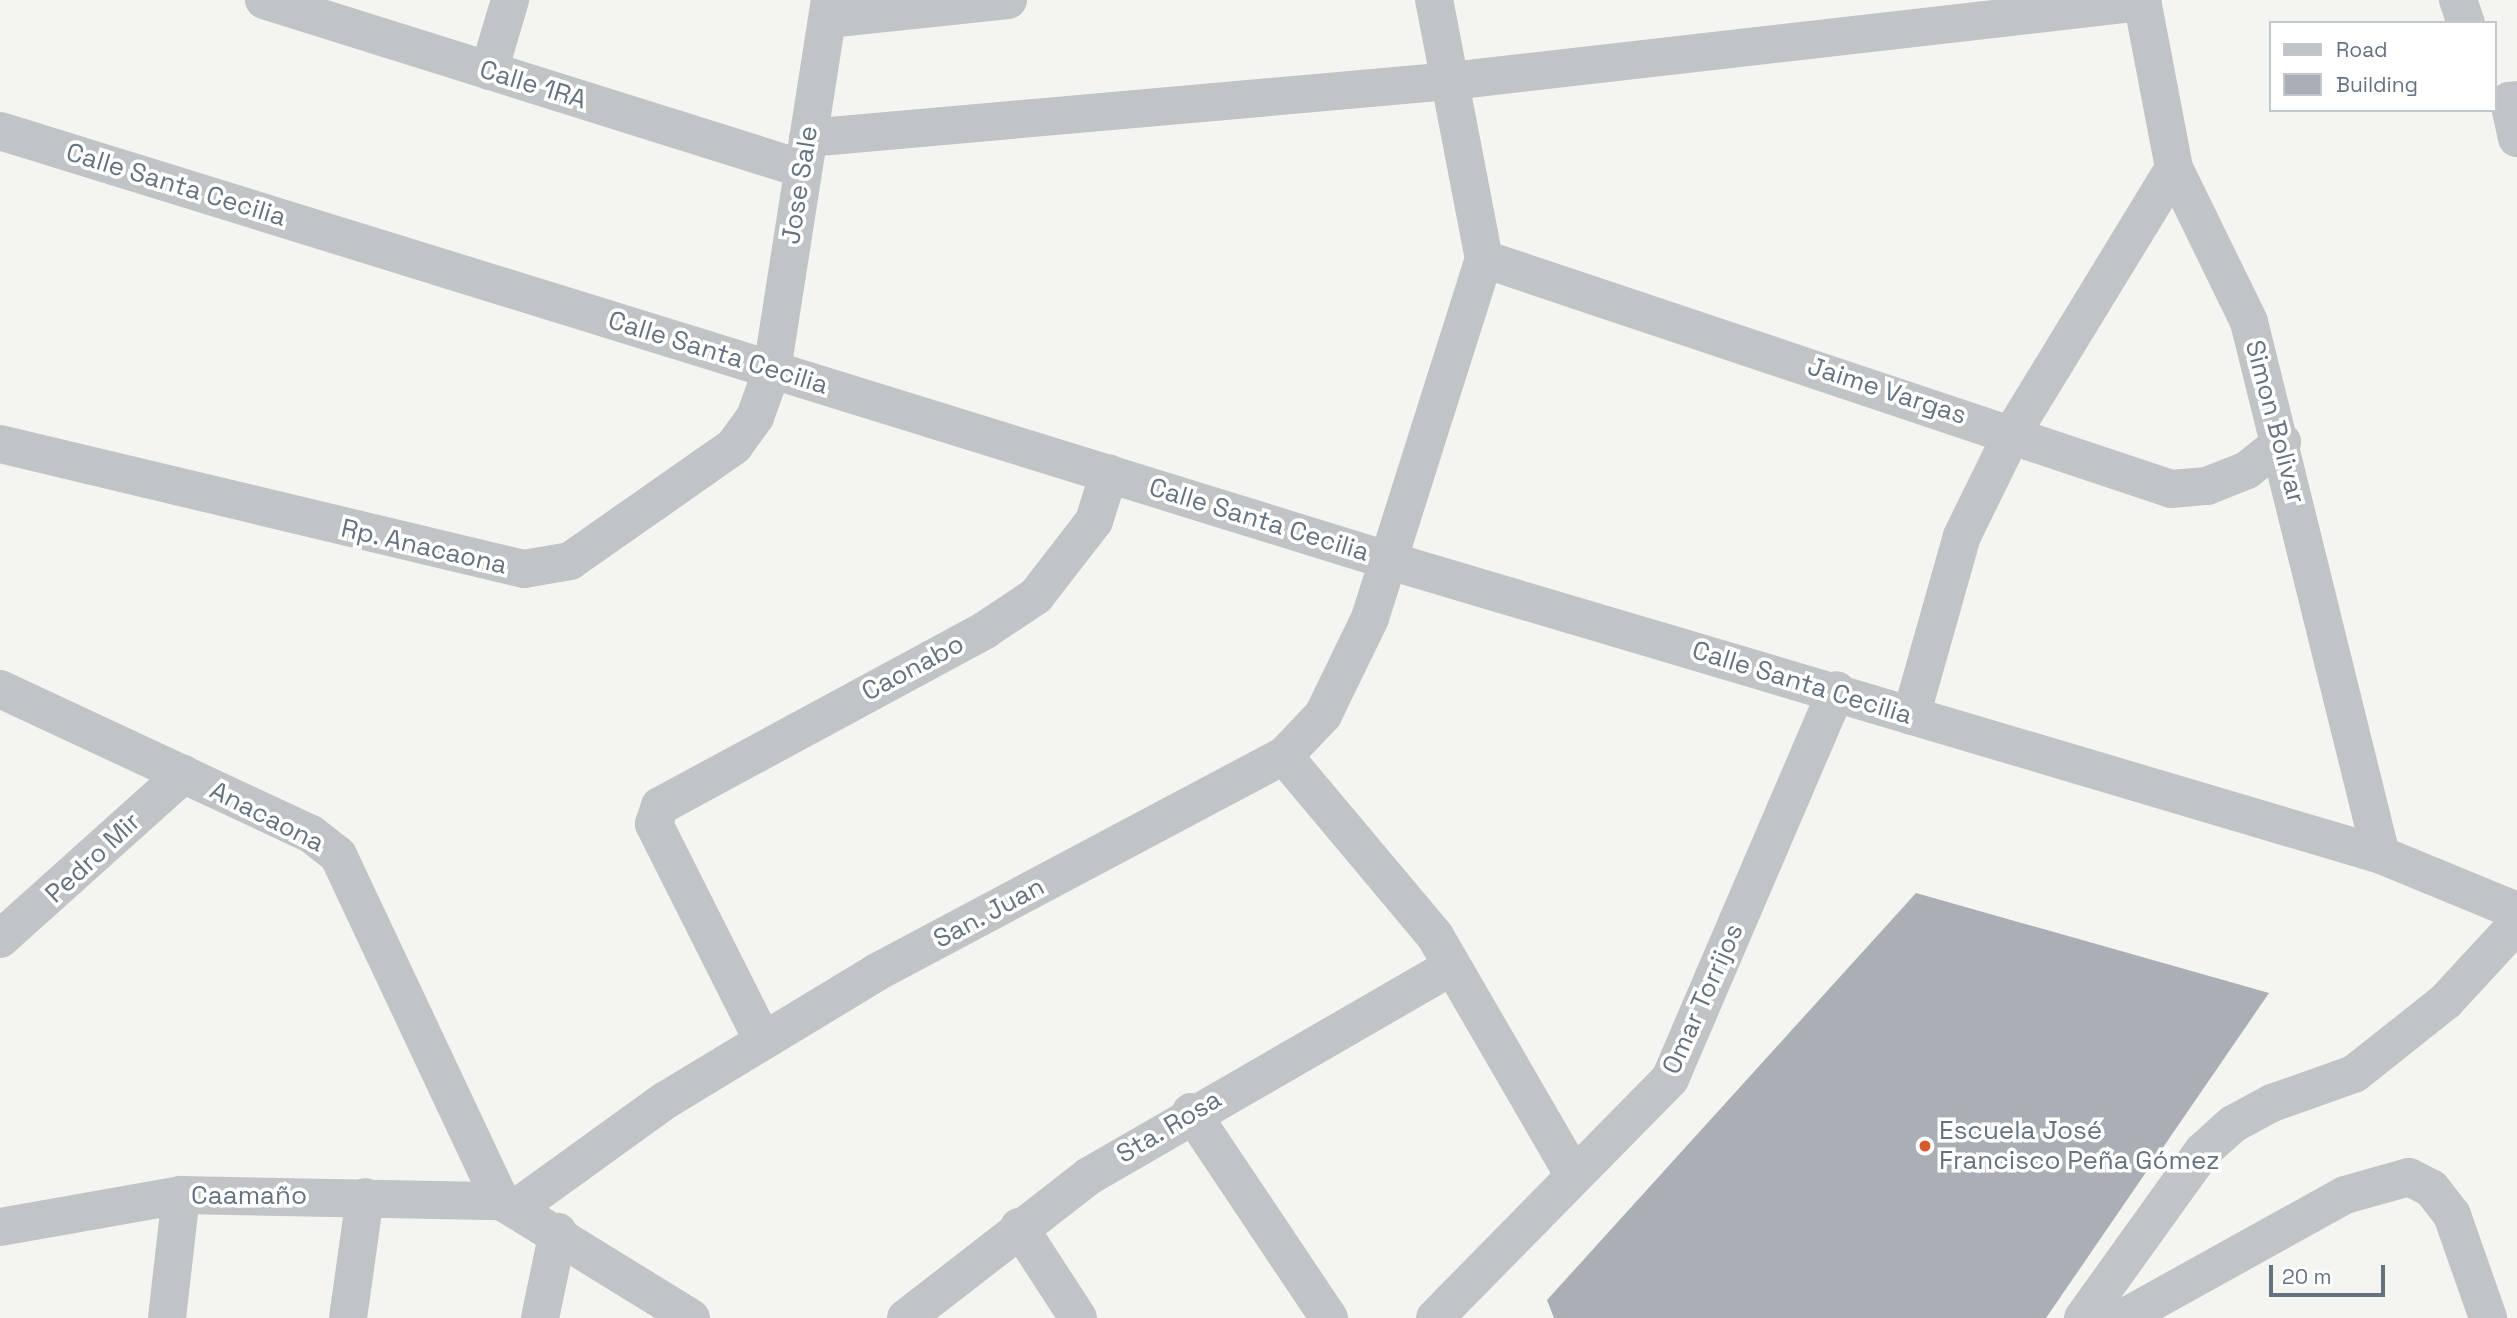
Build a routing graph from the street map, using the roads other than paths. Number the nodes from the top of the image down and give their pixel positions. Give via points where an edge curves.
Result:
1 (264, 0) edge
2 (510, 0) edge
3 (1008, 0) edge
4 (1434, 0) edge
5 (2459, 0) edge
6 (2142, 1) edge
7 (829, 10) edge
8 (2465, 21) edge
9 (489, 71) junction
10 (1451, 81) junction
11 (2507, 95) edge
12 (0, 131) edge
13 (2517, 138) edge
14 (805, 154) junction
15 (2174, 168) junction
16 (1484, 259) junction
17 (772, 370) junction
18 (2013, 432) junction
19 (2282, 442) junction
20 (0, 444) edge
21 (1110, 473) junction
22 (1390, 561) junction
23 (0, 689) edge
24 (1837, 690) junction
25 (1911, 716) junction
26 (1284, 757) junction
27 (184, 775) junction
28 (2381, 855) junction
29 (2517, 911) edge
30 (2517, 924) edge
31 (0, 940) edge
32 (1452, 966) junction
33 (763, 1041) junction
34 (1191, 1112) junction
35 (1573, 1174) junction
36 (181, 1195) junction
37 (365, 1197) junction
38 (509, 1204) junction
39 (0, 1227) edge
40 (1019, 1227) junction
41 (558, 1232) junction
42 (167, 1318) edge
43 (348, 1318) edge
44 (540, 1318) edge
45 (691, 1318) edge
46 (906, 1318) edge
47 (1078, 1318) edge
48 (1329, 1318) edge
49 (1435, 1318) edge
50 (2083, 1318) edge
51 (2123, 1318) edge
52 (2488, 1318) edge

1 - 9 street, Calle 1RA
2 - 9 street
3 - 7 street
4 - 10 street
5 - 8 street
6 - 10 street
6 - 15 street, Simon Bolivar
7 - 14 street, Jose Sale
9 - 14 street, Calle 1RA
10 - 14 street
10 - 16 street
11 - 13 street
12 - 17 street, Calle Santa Cecilia
14 - 17 street, Jose Sale
15 - 18 street
15 - 19 street, Simon Bolivar via 2229,272
16 - 18 street, Jaime Vargas
16 - 22 street, San. Juan
17 - 20 street, Rp. Anacaona via 755,416 734,446 581,554 524,569
17 - 21 street, Calle Santa Cecilia
18 - 19 street, Jaime Vargas via 2171,489 2207,486 2246,470
18 - 25 street via 1962,536
19 - 28 street, Simon Bolivar
21 - 22 street, Calle Santa Cecilia
21 - 33 street, Caonabo via 1094,521 1036,596 985,630 660,806 654,824
22 - 24 street, Calle Santa Cecilia
22 - 26 street, San. Juan via 1354,658 1323,715
23 - 27 street, Anacaona
24 - 25 street, Calle Santa Cecilia
24 - 35 street, Omar Torrijos via 1670,1079
25 - 28 street, Calle Santa Cecilia
26 - 32 street via 1435,936
26 - 33 street, San. Juan via 877,972
27 - 31 street, Pedro Mir
27 - 38 street, Anacaona via 311,834 338,855
28 - 29 street, Calle Santa Cecilia
30 - 50 street via 2445,1002 2354,1074 2272,1103 2233,1124 2203,1151
32 - 34 street, Sta. Rosa
32 - 35 street
33 - 38 street, San. Juan
34 - 40 street, Sta. Rosa
34 - 48 street
35 - 49 street, Omar Torrijos
36 - 37 street, Caamaño
36 - 39 street, Caamaño
36 - 42 street
37 - 38 street, Caamaño
37 - 43 street
38 - 41 street
40 - 46 street, Sta. Rosa
40 - 47 street
41 - 44 street
41 - 45 street
51 - 52 street via 2345,1195 2409,1177 2431,1188 2452,1215

